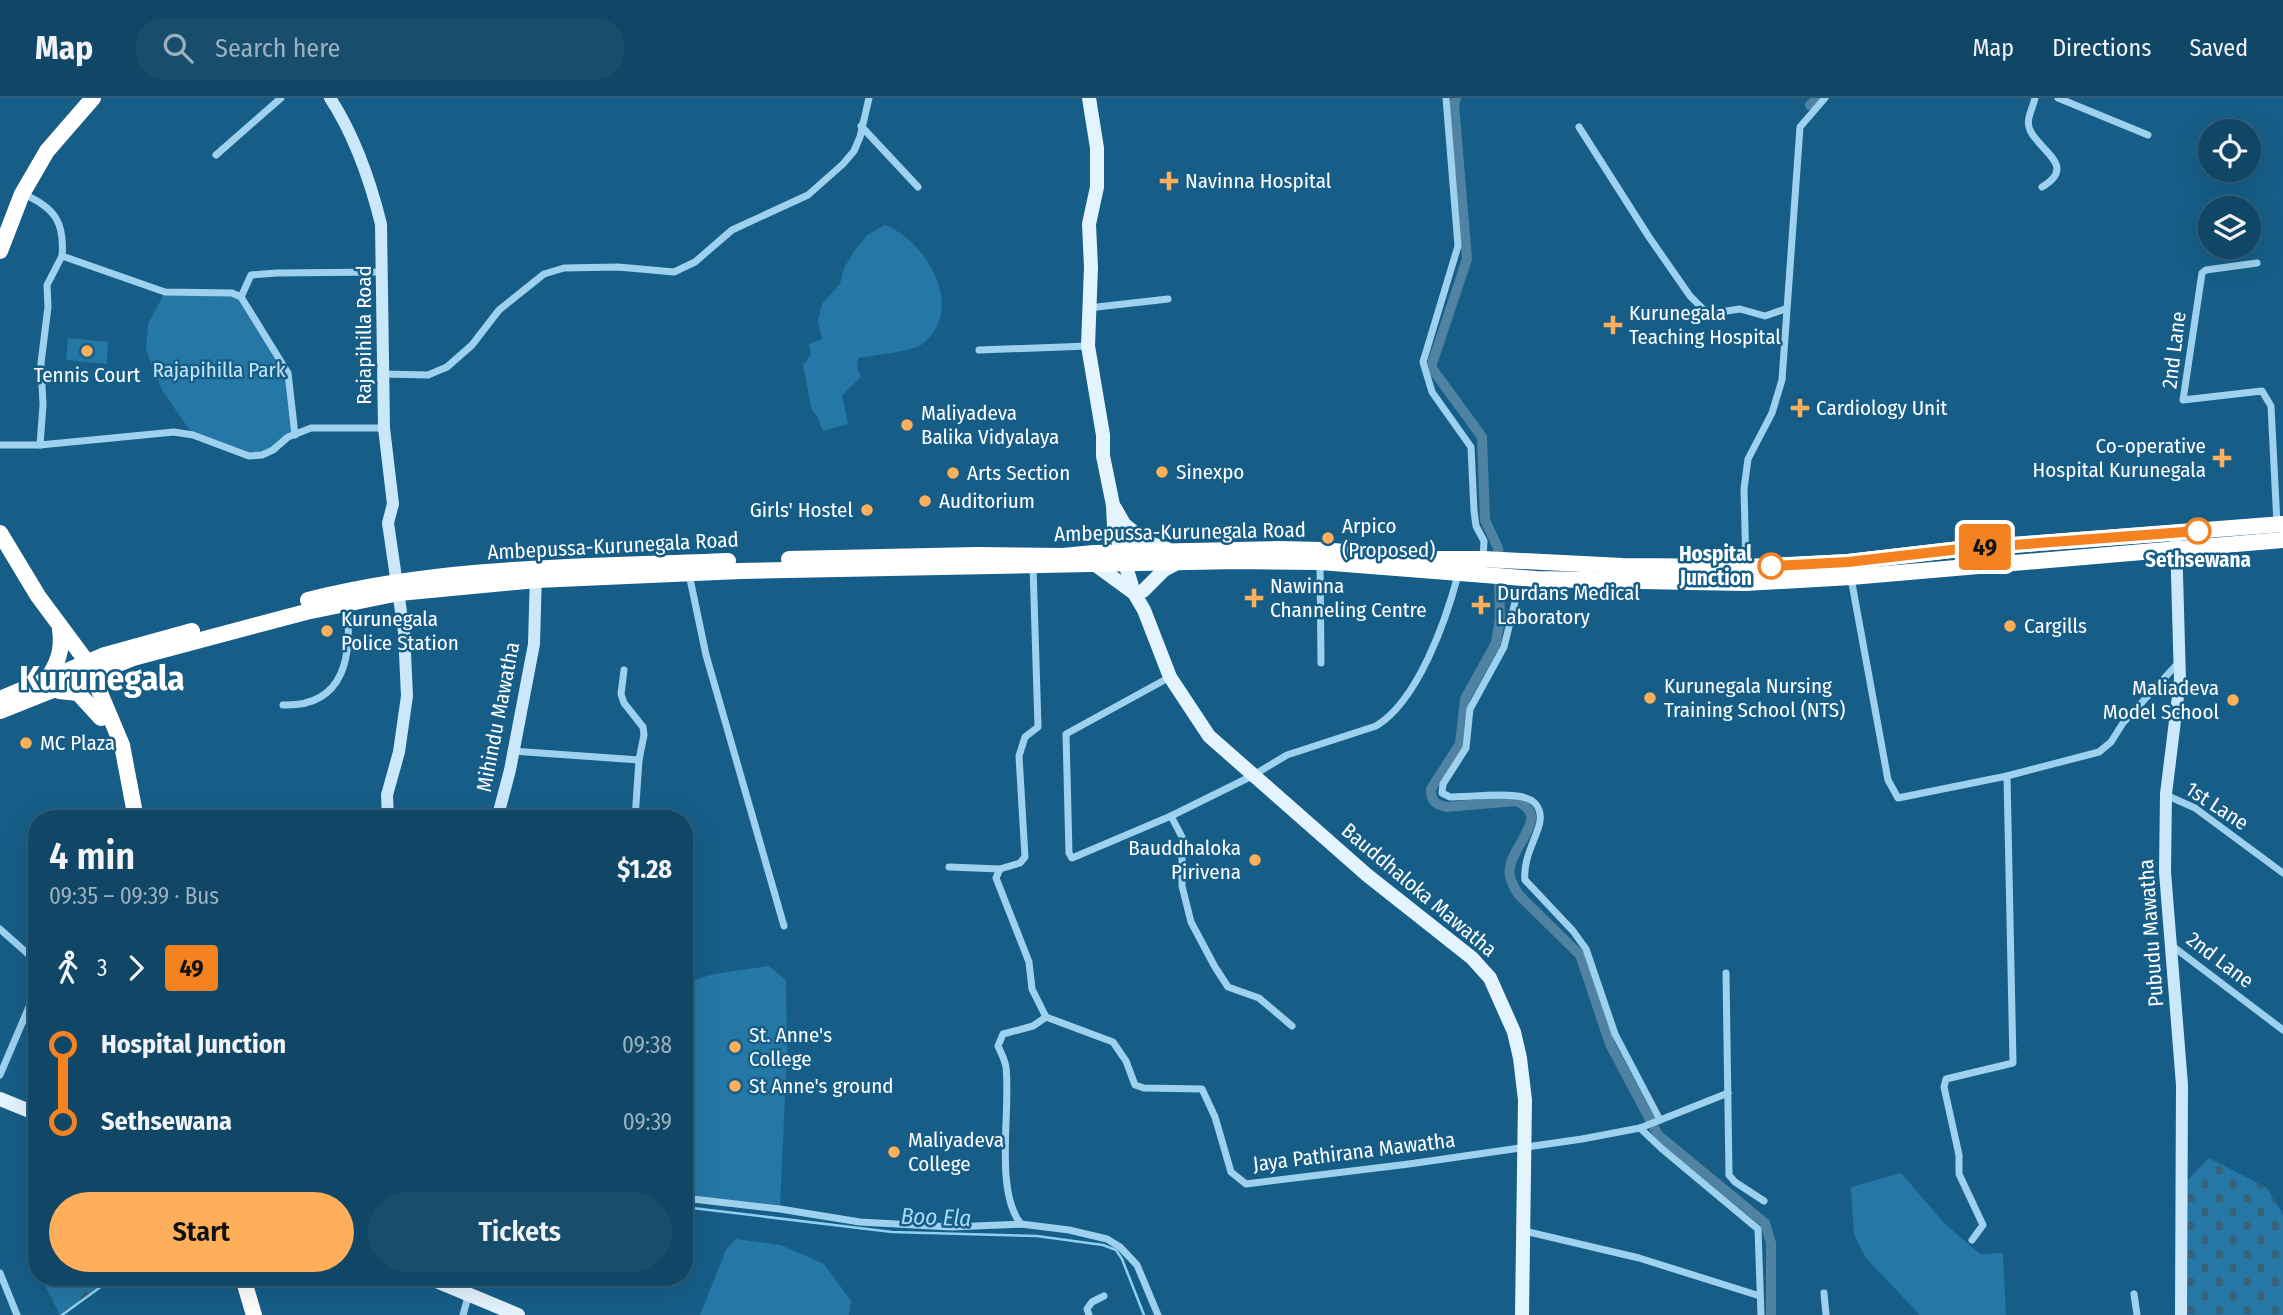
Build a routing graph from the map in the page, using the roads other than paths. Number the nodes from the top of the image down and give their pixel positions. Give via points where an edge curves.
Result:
1 (93, 98) edge
2 (281, 98) edge
3 (330, 98) edge
4 (869, 98) edge
5 (1089, 98) edge
6 (1446, 98) edge
7 (1825, 98) edge
8 (2035, 98) edge
9 (2058, 98) edge
10 (861, 126) junction
11 (1579, 127) dead end
12 (2148, 135) dead end
13 (216, 155) dead end
14 (918, 187) dead end
15 (2042, 187) dead end
16 (22, 194) junction
17 (0, 251) edge
18 (62, 256) junction
19 (2257, 263) dead end
20 (383, 272) junction
21 (242, 297) junction
22 (1168, 299) dead end
23 (1088, 307) junction
24 (1785, 309) junction
25 (1088, 346) junction
26 (979, 350) dead end
27 (383, 374) junction
28 (384, 428) junction
29 (295, 435) junction
30 (0, 445) edge
31 (40, 445) junction
32 (1119, 526) junction
33 (2281, 529) edge
34 (0, 533) edge
35 (2176, 541) junction
36 (1175, 557) junction
37 (1096, 559) junction
38 (1129, 559) junction
39 (1483, 559) junction
40 (1320, 562) junction
41 (1033, 567) junction
42 (1850, 569) junction
43 (689, 574) junction
44 (537, 575) junction
45 (1458, 575) junction
46 (1745, 575) junction
47 (1536, 579) junction
48 (398, 587) junction
49 (1138, 592) junction
50 (346, 602) junction
51 (60, 626) junction
52 (130, 653) junction
53 (2180, 660) junction
54 (1321, 663) dead end
55 (624, 670) dead end
56 (85, 671) junction
57 (1170, 677) junction
58 (48, 686) junction
59 (0, 699) edge
60 (283, 705) dead end
61 (0, 711) edge
62 (105, 715) junction
63 (512, 751) junction
64 (639, 760) junction
65 (1252, 776) junction
66 (2007, 776) junction
67 (2166, 794) junction
68 (125, 810) edge
69 (134, 810) edge
70 (388, 810) edge
71 (498, 810) edge
72 (636, 810) edge
73 (1171, 816) junction
74 (949, 867) dead end
75 (1000, 869) junction
76 (2283, 873) edge
77 (784, 926) dead end
78 (0, 929) edge
79 (2170, 945) junction
80 (28, 953) edge
81 (1726, 973) dead end
82 (28, 1009) edge
83 (1046, 1017) junction
84 (1292, 1026) dead end
85 (2283, 1030) edge
86 (0, 1075) edge
87 (1728, 1093) junction
88 (0, 1099) edge
89 (28, 1110) edge
90 (1660, 1120) junction
91 (1640, 1128) junction
92 (1524, 1146) junction
93 (693, 1199) edge
94 (1764, 1201) dead end
95 (1021, 1224) junction
96 (1524, 1231) junction
97 (1972, 1240) dead end
98 (0, 1273) edge
99 (237, 1286) edge
100 (245, 1286) edge
101 (450, 1286) edge
102 (469, 1293) junction
103 (1824, 1293) dead end
104 (2134, 1294) dead end
105 (1760, 1296) junction
106 (1104, 1297) dead end
107 (17, 1315) edge
108 (246, 1315) edge
109 (254, 1315) edge
110 (463, 1315) edge
111 (518, 1315) edge
112 (1089, 1315) edge
113 (1158, 1315) edge
114 (1522, 1315) edge
115 (1761, 1315) edge
116 (1826, 1315) edge
117 (2137, 1315) edge
118 (2181, 1315) edge

1 - 16 highway via 47,151
2 - 13 street
3 - 20 street, Rajapihilla Road via 373,192 381,224
4 - 10 street
5 - 23 main road, Bauddhaloka Mawatha via 1097,187 1089,224
6 - 39 street via 1458,246 1423,362 1432,392 1471,447 1474,511 1484,541
7 - 24 street via 1800,127
8 - 15 street via 2030,130 2057,169 2052,181
9 - 12 street
10 - 14 street
10 - 27 street via 853,151 808,195 732,230 695,262 674,272 618,267 564,268 544,274 499,310 472,345 447,367 428,375
11 - 24 street via 1648,237 1703,309 1714,313 1740,309 1765,316
16 - 17 highway
16 - 18 street via 46,205 53,214 63,235
18 - 21 street via 165,292
18 - 31 street via 47,285
19 - 33 street, 2nd Lane via 2202,273 2183,400 2262,391 2271,406
20 - 21 street via 251,275
20 - 27 street, Rajapihilla Road
21 - 29 street via 288,373
22 - 23 street
23 - 25 main road, Bauddhaloka Mawatha
24 - 46 street via 1782,380 1748,459
25 - 26 street
25 - 32 main road, Bauddhaloka Mawatha via 1103,456
27 - 28 street, Rajapihilla Road
28 - 29 street via 311,428
28 - 48 street, Rajapihilla Road via 393,504 388,523
29 - 31 street via 273,450 249,456 174,432
30 - 31 street
32 - 36 main road
32 - 37 main road
32 - 38 main road, Bauddhaloka Mawatha
33 - 35 highway, Ambepussa-Kurunegala Road
34 - 51 highway
35 - 42 highway, Ambepussa-Kurunegala Road via 1960,549
35 - 53 street, Pubudu Mawatha
36 - 38 highway, Ambepussa-Kurunegala Road
36 - 39 highway, Ambepussa-Kurunegala Road via 1310,550
36 - 40 highway, Ambepussa-Kurunegala Road
36 - 49 main road
37 - 38 highway, Ambepussa-Kurunegala Road
37 - 41 highway, Ambepussa-Kurunegala Road
37 - 44 highway, Ambepussa-Kurunegala Road via 976,555 789,559
37 - 49 main road
38 - 49 main road, Bauddhaloka Mawatha
39 - 46 highway, Ambepussa-Kurunegala Road
40 - 45 highway, Ambepussa-Kurunegala Road
40 - 54 street
41 - 43 highway, Ambepussa-Kurunegala Road
41 - 75 street via 1038,727 1026,737 1019,756 1025,857
42 - 46 highway, Ambepussa-Kurunegala Road
42 - 66 street via 1888,780 1898,798
43 - 44 highway, Ambepussa-Kurunegala Road
43 - 77 street via 706,654
44 - 48 highway, Ambepussa-Kurunegala Road
44 - 63 street, Mihindu Mawatha via 534,645
45 - 47 highway, Ambepussa-Kurunegala Road
45 - 65 street via 1428,659 1388,719 1287,755
46 - 47 highway, Ambepussa-Kurunegala Road
47 - 90 street via 1532,595 1516,598 1504,647 1469,709 1466,748 1442,793 1450,797 1519,796 1537,806 1541,819 1525,863 1525,880 1586,949 1615,1034
48 - 50 highway, Ambepussa-Kurunegala Road
48 - 52 highway, Ambepussa-Kurunegala Road via 315,598
48 - 70 street, Rajapihilla Road via 407,696
49 - 57 main road, Bauddhaloka Mawatha
50 - 52 highway, Ambepussa-Kurunegala Road
50 - 60 street via 350,635 343,668 330,691 302,706
51 - 52 highway via 93,649
51 - 56 highway
51 - 58 highway via 62,650
52 - 56 highway, Ambepussa-Kurunegala Road
52 - 62 highway via 111,681
53 - 66 street via 2099,752
53 - 67 street, Pubudu Mawatha
55 - 64 street via 621,694 643,727
56 - 58 highway, Ambepussa-Kurunegala Road
56 - 62 highway
57 - 65 main road, Bauddhaloka Mawatha via 1209,736
57 - 73 street via 1066,734 1069,853 1072,858
58 - 59 highway
58 - 61 highway
58 - 62 highway via 78,693
62 - 68 highway
62 - 69 highway via 125,758
63 - 64 street
63 - 71 street, Mihindu Mawatha
64 - 72 street
65 - 73 street
65 - 92 main road, Bauddhaloka Mawatha via 1472,958 1490,978 1514,1032 1520,1058
66 - 97 street via 2013,1063 1946,1079 1944,1087 1959,1174 1983,1225
67 - 76 street, 1st Lane via 2195,808
67 - 79 street, Pubudu Mawatha
73 - 84 street via 1182,837 1182,886 1191,922 1215,967 1228,987 1259,998
74 - 75 street
75 - 83 street via 996,878 1029,962 1032,989
78 - 80 street
79 - 85 street, 2nd Lane
79 - 118 street, Pubudu Mawatha via 2182,1085
81 - 87 street
82 - 86 street
83 - 92 street, Jaya Pathirana Mawatha via 1113,1042 1135,1085 1202,1089 1231,1172 1246,1184
83 - 95 street via 1034,1026 1003,1034 998,1046 1006,1064 1007,1182 1014,1216
87 - 90 street
87 - 94 street via 1729,1175
88 - 89 main road
90 - 91 street
91 - 92 street
91 - 105 street via 1758,1229
92 - 96 main road, Bauddhaloka Mawatha
93 - 95 street via 860,1222 951,1227
95 - 113 street via 1107,1239 1137,1265
96 - 105 street via 1639,1258
96 - 114 main road, Bauddhaloka Mawatha
98 - 107 street
99 - 108 highway
100 - 109 highway
101 - 102 main road
102 - 110 street
102 - 111 main road
103 - 116 street
104 - 117 street
105 - 115 street
106 - 112 street via 1092,1301

